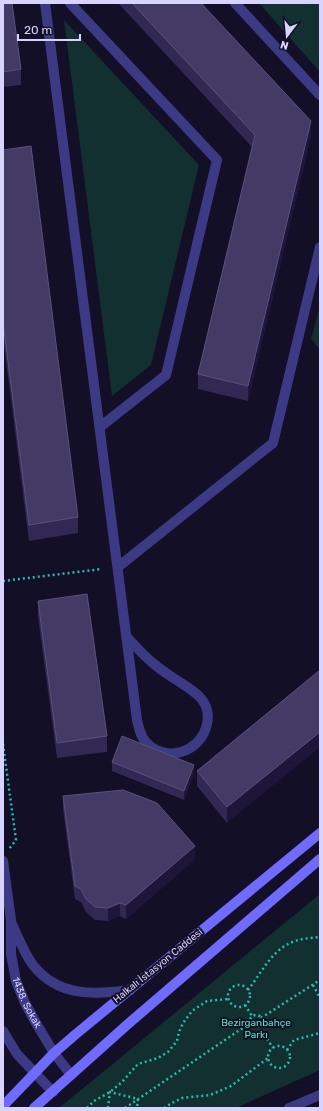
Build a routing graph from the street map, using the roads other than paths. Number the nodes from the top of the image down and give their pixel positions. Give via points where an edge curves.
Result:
1 (45, 3) edge
2 (70, 3) edge
3 (235, 3) edge
4 (320, 95) edge
5 (320, 247) edge
6 (100, 427) junction
7 (118, 567) junction
8 (126, 636) junction
9 (320, 833) edge
10 (320, 859) edge
11 (3, 861) edge
12 (10, 920) junction
13 (130, 990) junction
14 (3, 1031) edge
15 (54, 1053) junction
16 (35, 1074) junction
17 (71, 1075) junction
18 (53, 1092) junction
19 (320, 1095) edge
20 (3, 1106) edge
21 (34, 1108) edge
22 (289, 1108) edge

1 - 6 street
2 - 6 street via 217,160 166,375
3 - 4 street
5 - 7 street via 273,443
6 - 7 street
7 - 8 street
8 - 8 street via 139,731 146,742 155,749 166,753 189,750 198,743 208,723 203,701 196,692 153,664
9 - 13 main road, Halkalı İstasyon Caddesi
10 - 17 main road
11 - 12 street, 1438. Sokak
12 - 13 street, 1438. Sokak via 33,965 47,980 85,993
12 - 15 street, 1438. Sokak via 11,954 16,981 25,1003
13 - 15 main road, Halkalı İstasyon Caddesi
14 - 16 street via 17,1054
15 - 16 main road, Halkalı İstasyon Caddesi
15 - 17 street, 1438. Sokak
16 - 18 street
16 - 20 main road, Halkalı İstasyon Caddesi
17 - 18 main road
18 - 21 main road
19 - 22 street

